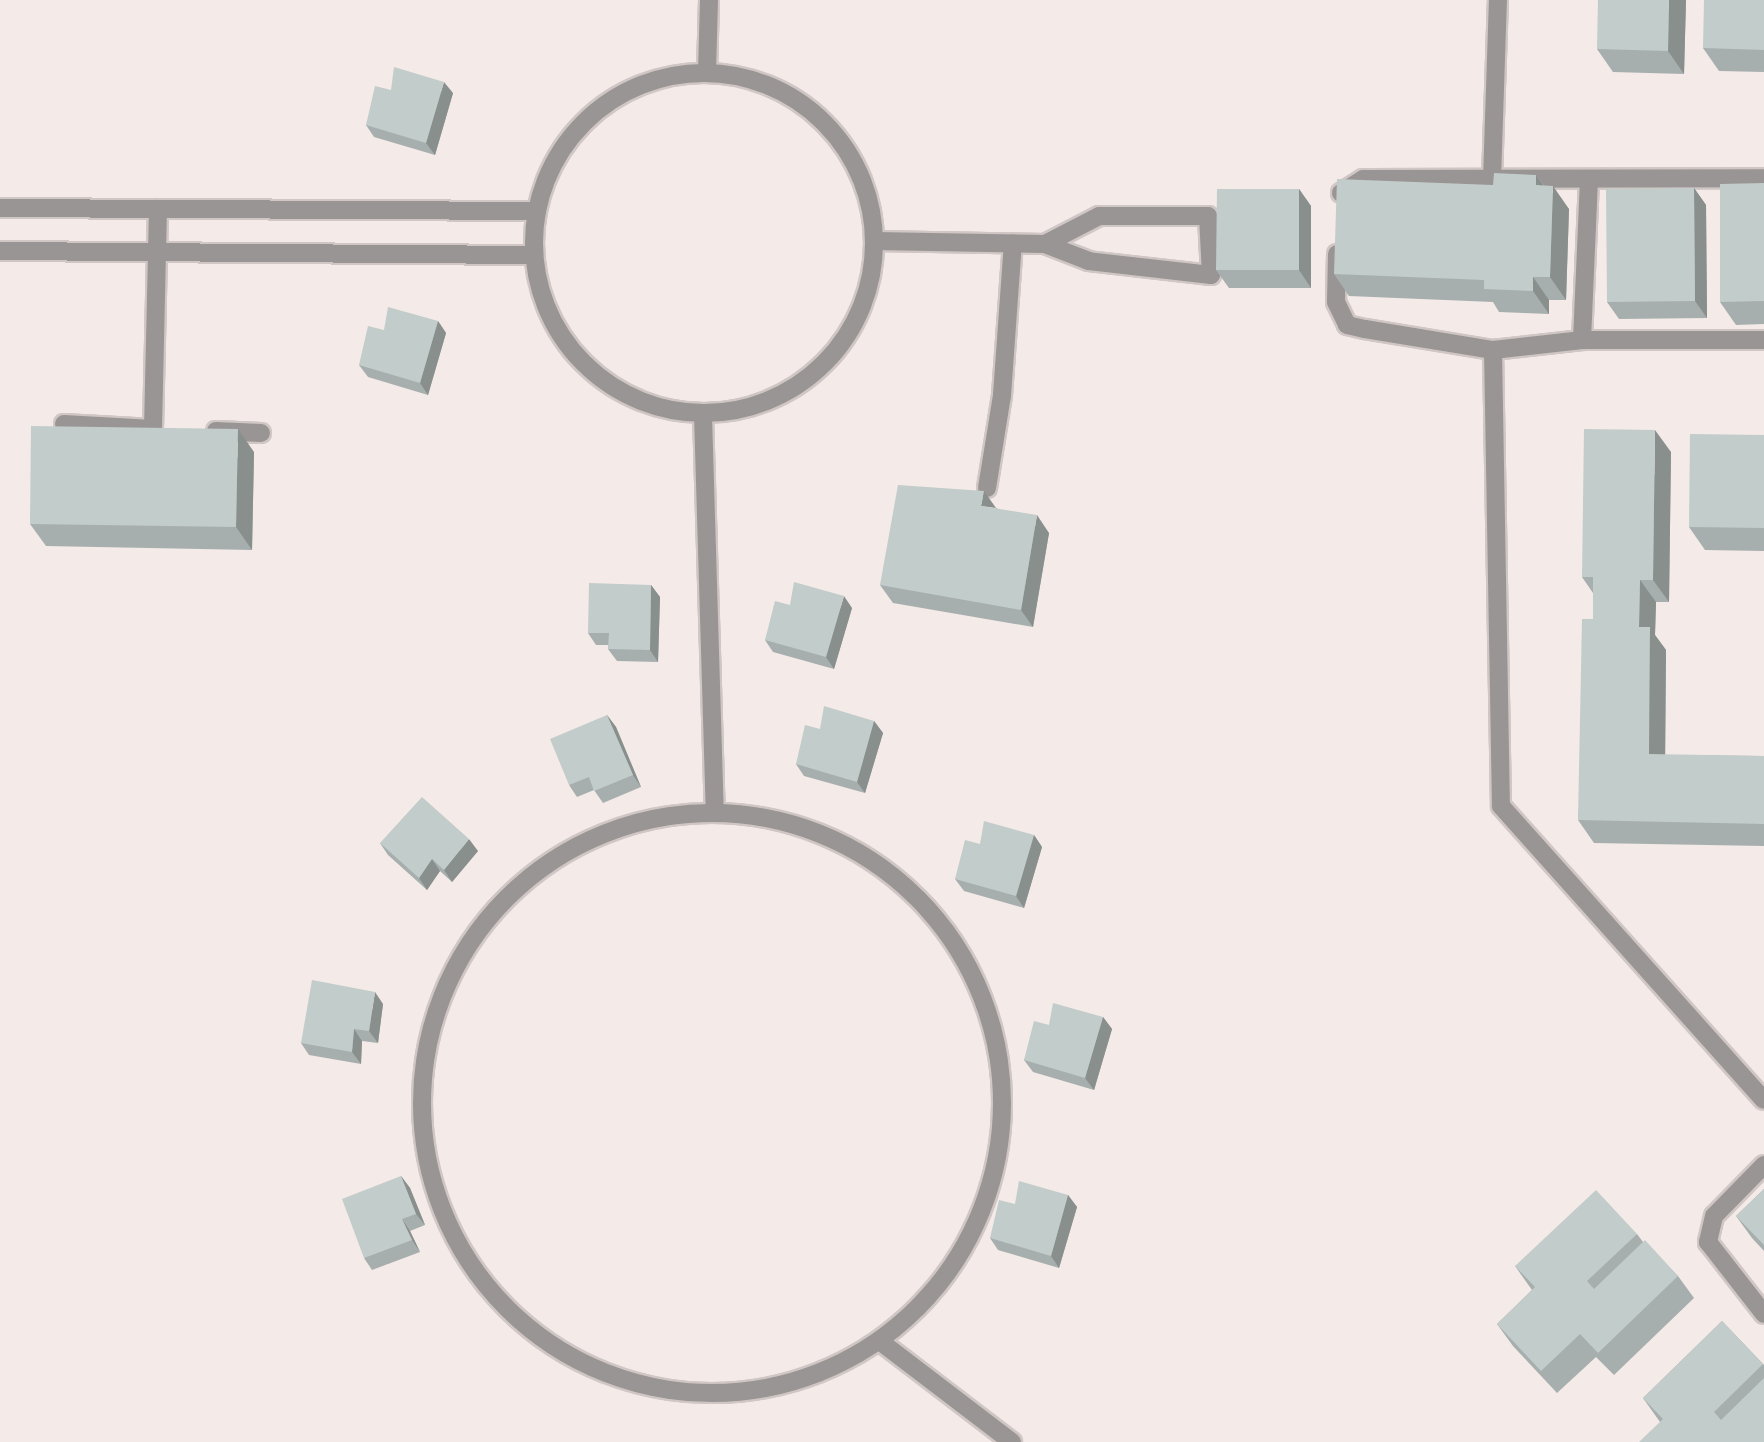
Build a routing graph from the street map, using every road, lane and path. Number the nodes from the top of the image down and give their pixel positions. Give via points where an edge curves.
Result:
1 (709, 0) edge
2 (1498, 0) edge
3 (707, 72) junction
4 (1764, 178) edge
5 (1492, 179) junction
6 (1589, 181) junction
7 (0, 208) edge
8 (158, 209) junction
9 (537, 211) junction
10 (875, 241) junction
11 (1013, 243) junction
12 (1045, 244) junction
13 (0, 251) edge
14 (156, 252) junction
15 (534, 255) junction
16 (1582, 340) junction
17 (1764, 340) edge
18 (1493, 350) junction
19 (703, 415) junction
20 (64, 424) edge
21 (199, 431) edge
22 (261, 433) dead end
23 (987, 488) dead end
24 (715, 813) junction
25 (1764, 1100) edge
26 (1764, 1165) edge
27 (1764, 1314) edge
28 (881, 1342) junction
29 (1012, 1442) edge

1 - 3 lane
2 - 5 lane
3 - 9 lane via 660,78 591,116 552,166
3 - 10 lane via 759,81 806,106 843,144 866,191
4 - 6 lane
5 - 6 lane
5 - 18 lane via 1352,182 1337,226 1336,302 1347,325
6 - 16 lane
7 - 8 lane
8 - 9 lane
8 - 14 lane
9 - 15 lane
10 - 11 lane
10 - 19 lane via 866,297 842,345 804,383 755,407
11 - 12 lane
11 - 23 lane via 1002,395
12 - 12 lane via 1099,216 1208,216 1211,275 1089,261
13 - 14 lane
14 - 15 lane
14 - 20 lane via 161,429
15 - 19 lane via 545,305 579,358 607,384 652,407
16 - 17 lane
16 - 18 lane
18 - 25 lane via 1501,806
19 - 24 lane
21 - 22 lane
24 - 28 lane via 783,819 870,856 940,920 987,1003 1004,1096 991,1191 949,1275
24 - 28 lane via 624,824 564,851 511,892 469,943 439,1002 424,1068 423,1134 438,1199 466,1260 529,1331 611,1378 703,1396 797,1384
26 - 27 lane via 1714,1216 1708,1242
28 - 29 lane

